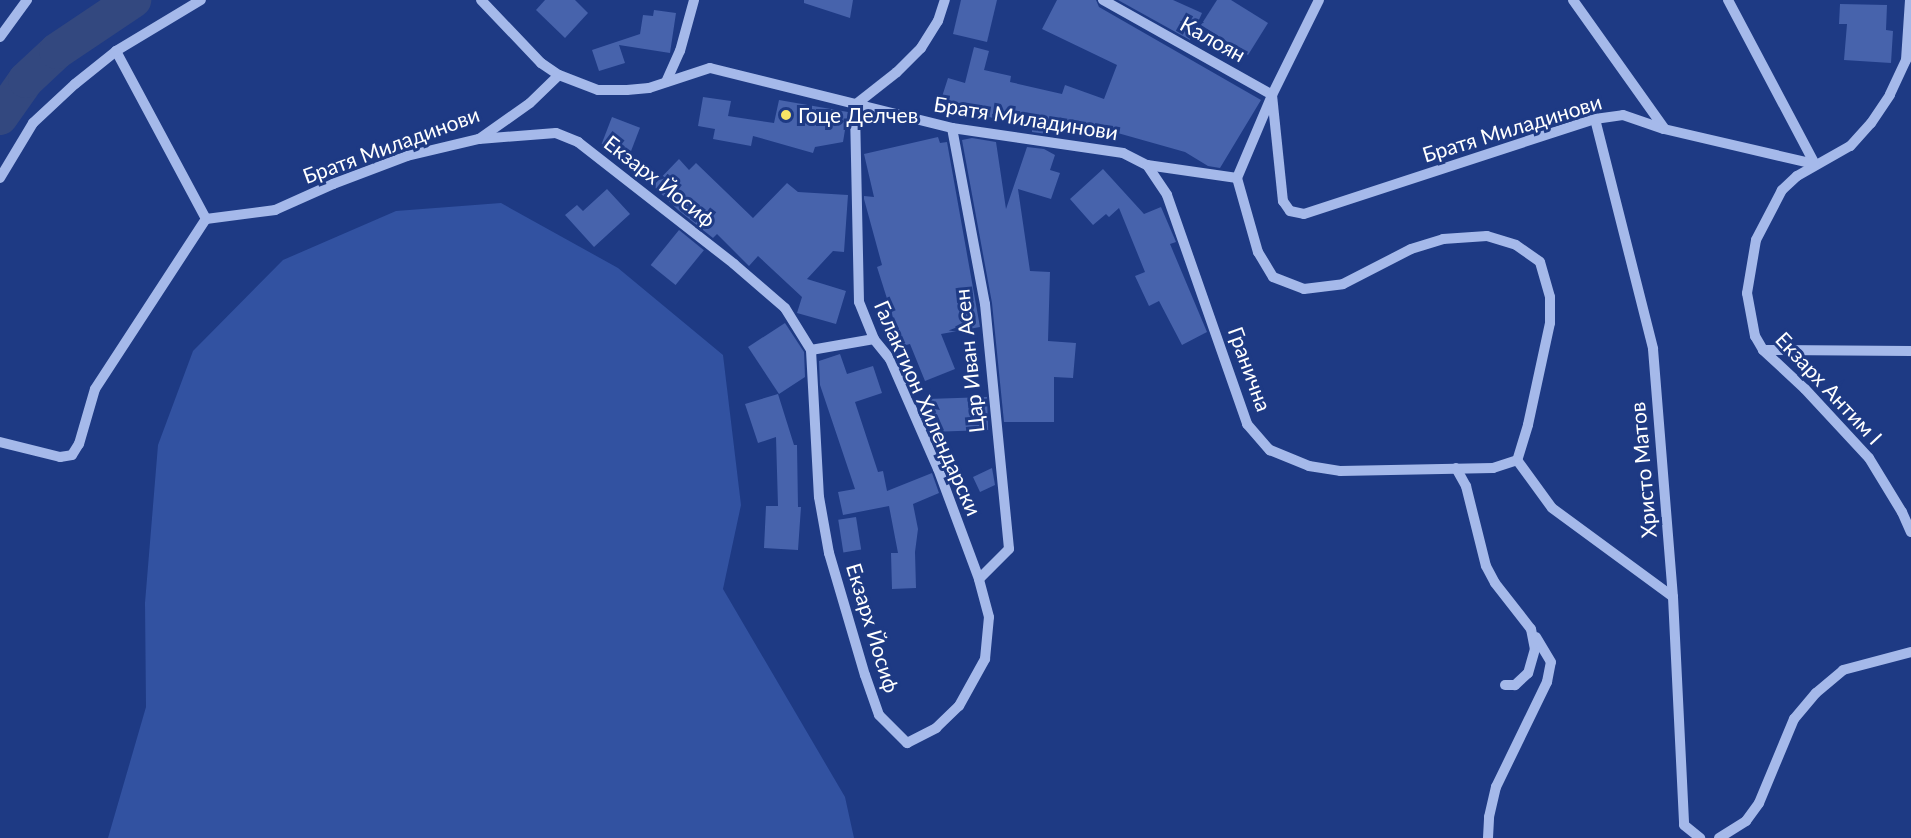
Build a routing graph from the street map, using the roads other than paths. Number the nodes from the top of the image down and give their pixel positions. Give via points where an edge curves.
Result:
1 (27, 0) edge
2 (201, 0) edge
3 (481, 0) edge
4 (694, 0) edge
5 (945, 0) edge
6 (1102, 0) edge
7 (1319, 0) edge
8 (1574, 0) edge
9 (1728, 0) edge
10 (1910, 0) edge
11 (0, 37) edge
12 (116, 51) junction
13 (559, 75) junction
14 (666, 82) junction
15 (1272, 95) junction
16 (855, 105) junction
17 (1595, 119) junction
18 (952, 128) junction
19 (1664, 129) junction
20 (479, 139) junction
21 (1147, 165) junction
22 (1815, 165) junction
23 (0, 178) edge
24 (1238, 178) junction
25 (207, 219) junction
26 (874, 339) junction
27 (811, 350) junction
28 (1763, 350) junction
29 (1911, 351) edge
30 (0, 442) edge
31 (1517, 459) junction
32 (1456, 468) junction
33 (1911, 532) edge
34 (979, 579) junction
35 (1673, 597) junction
36 (1531, 629) junction
37 (1911, 652) edge
38 (1504, 685) dead end
39 (1488, 838) edge
40 (1700, 838) edge
41 (1719, 838) edge

1 - 11 street
2 - 12 street
3 - 13 street via 542,63
4 - 14 street via 680,51
5 - 16 street via 938,21 921,48
6 - 15 street, Калоян
7 - 15 street
8 - 19 street
9 - 22 street
10 - 22 street, Екзарх Антим I via 1906,60 1890,95 1850,146
12 - 23 street via 33,123
12 - 25 street
13 - 14 street, Братя Миладинови via 598,90 649,88
13 - 20 street, Братя Миладинови via 530,103
14 - 16 street, Братя Миладинови via 710,68
15 - 17 street, Братя Миладинови via 1283,201 1290,211 1304,214
15 - 24 street
16 - 18 street, Братя Миладинови
16 - 26 street, Галактион Хилендарски via 859,302
17 - 19 street, Братя Миладинови via 1623,115
17 - 35 street, Христо Матов via 1653,349
18 - 21 street, Братя Миладинови via 1123,153
18 - 34 street, Цар Иван Асен via 985,304 1009,549
19 - 22 street, Братя Миладинови
20 - 25 street, Братя Миладинови via 407,156 275,210
20 - 27 street, Екзарх Йосиф via 556,133 578,142 785,308
21 - 24 street, Братя Миладинови
21 - 32 street, Гранична via 1167,195 1247,424 1270,450 1309,466 1340,471
22 - 28 street, Екзарх Антим I via 1782,190 1756,240 1747,293 1755,336
24 - 31 street via 1258,252 1273,277 1304,289 1343,284 1411,249 1443,239 1487,236 1516,245 1540,262 1550,297 1550,323
25 - 30 street via 95,389 80,444 72,455 60,457
26 - 27 street
26 - 34 street, Галактион Хилендарски via 890,359 938,469
27 - 34 street, Екзарх Йосиф via 819,497 829,553 879,715 907,743 936,728 959,706 985,660 989,617
28 - 29 street
28 - 33 street, Екзарх Антим I via 1869,458
31 - 32 street, Гранична via 1493,468
31 - 35 street via 1551,508
32 - 36 street via 1466,486 1486,566 1494,583
35 - 40 street, Христо Матов via 1684,825
36 - 38 street via 1535,649 1528,673 1515,685
36 - 39 street via 1551,662 1547,682 1496,788
37 - 41 street via 1842,670 1816,693 1794,719 1759,803 1746,821

